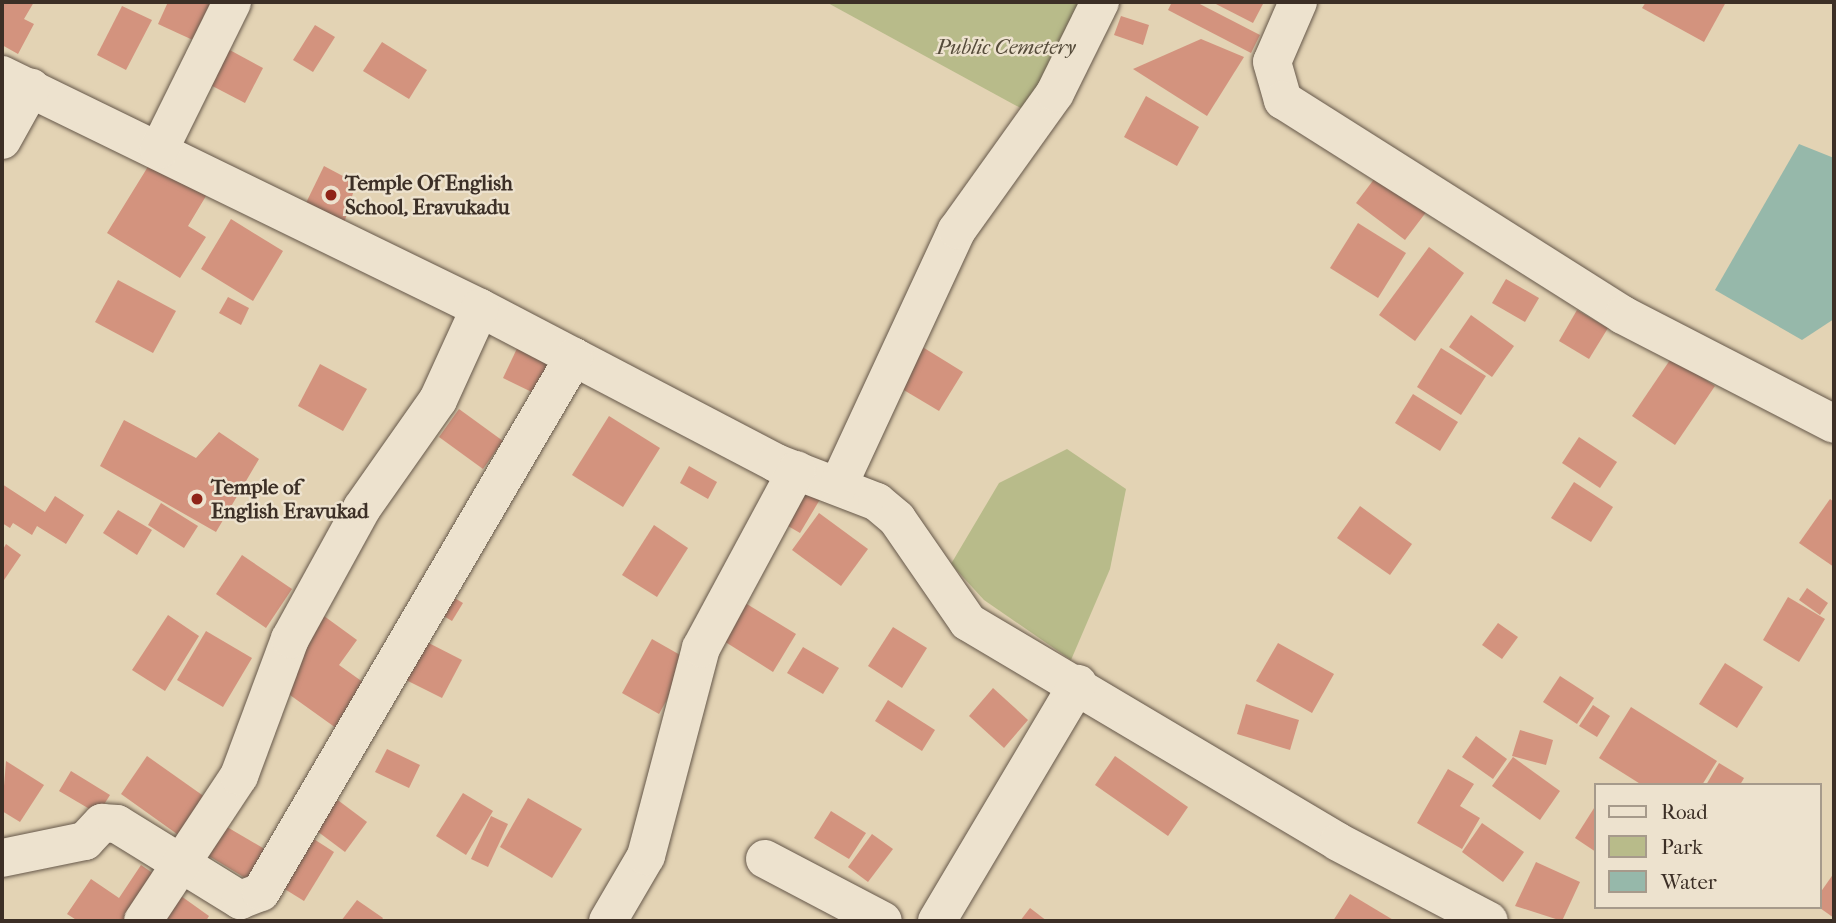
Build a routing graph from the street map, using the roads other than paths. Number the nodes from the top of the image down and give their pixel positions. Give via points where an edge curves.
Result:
1 (232, 2) edge
2 (1100, 2) edge
3 (1297, 2) edge
4 (16, 82) edge
5 (2, 140) edge
6 (159, 150) junction
7 (480, 307) junction
8 (574, 357) junction
9 (1834, 424) edge
10 (797, 470) junction
11 (838, 486) junction
12 (1079, 684) junction
13 (2, 858) edge
14 (765, 859) dead end
15 (180, 864) junction
16 (240, 900) junction
17 (143, 921) edge
18 (277, 921) edge
19 (608, 921) edge
20 (883, 921) edge
21 (937, 921) edge
22 (1489, 921) edge

1 - 6 street
2 - 11 street via 1055,93 957,230
3 - 9 street via 1272,62 1283,100 1623,315
4 - 5 street
4 - 6 street
6 - 7 street
7 - 8 street
7 - 15 street via 438,400 362,508 290,639 239,776
8 - 10 street
8 - 16 street via 261,892
10 - 11 street
10 - 19 street via 701,648 646,856
11 - 12 street via 897,519 968,622
12 - 21 street
12 - 22 street via 1338,842
13 - 15 street via 86,841 102,823 117,824
14 - 20 street
15 - 16 street
15 - 17 street
16 - 18 street

